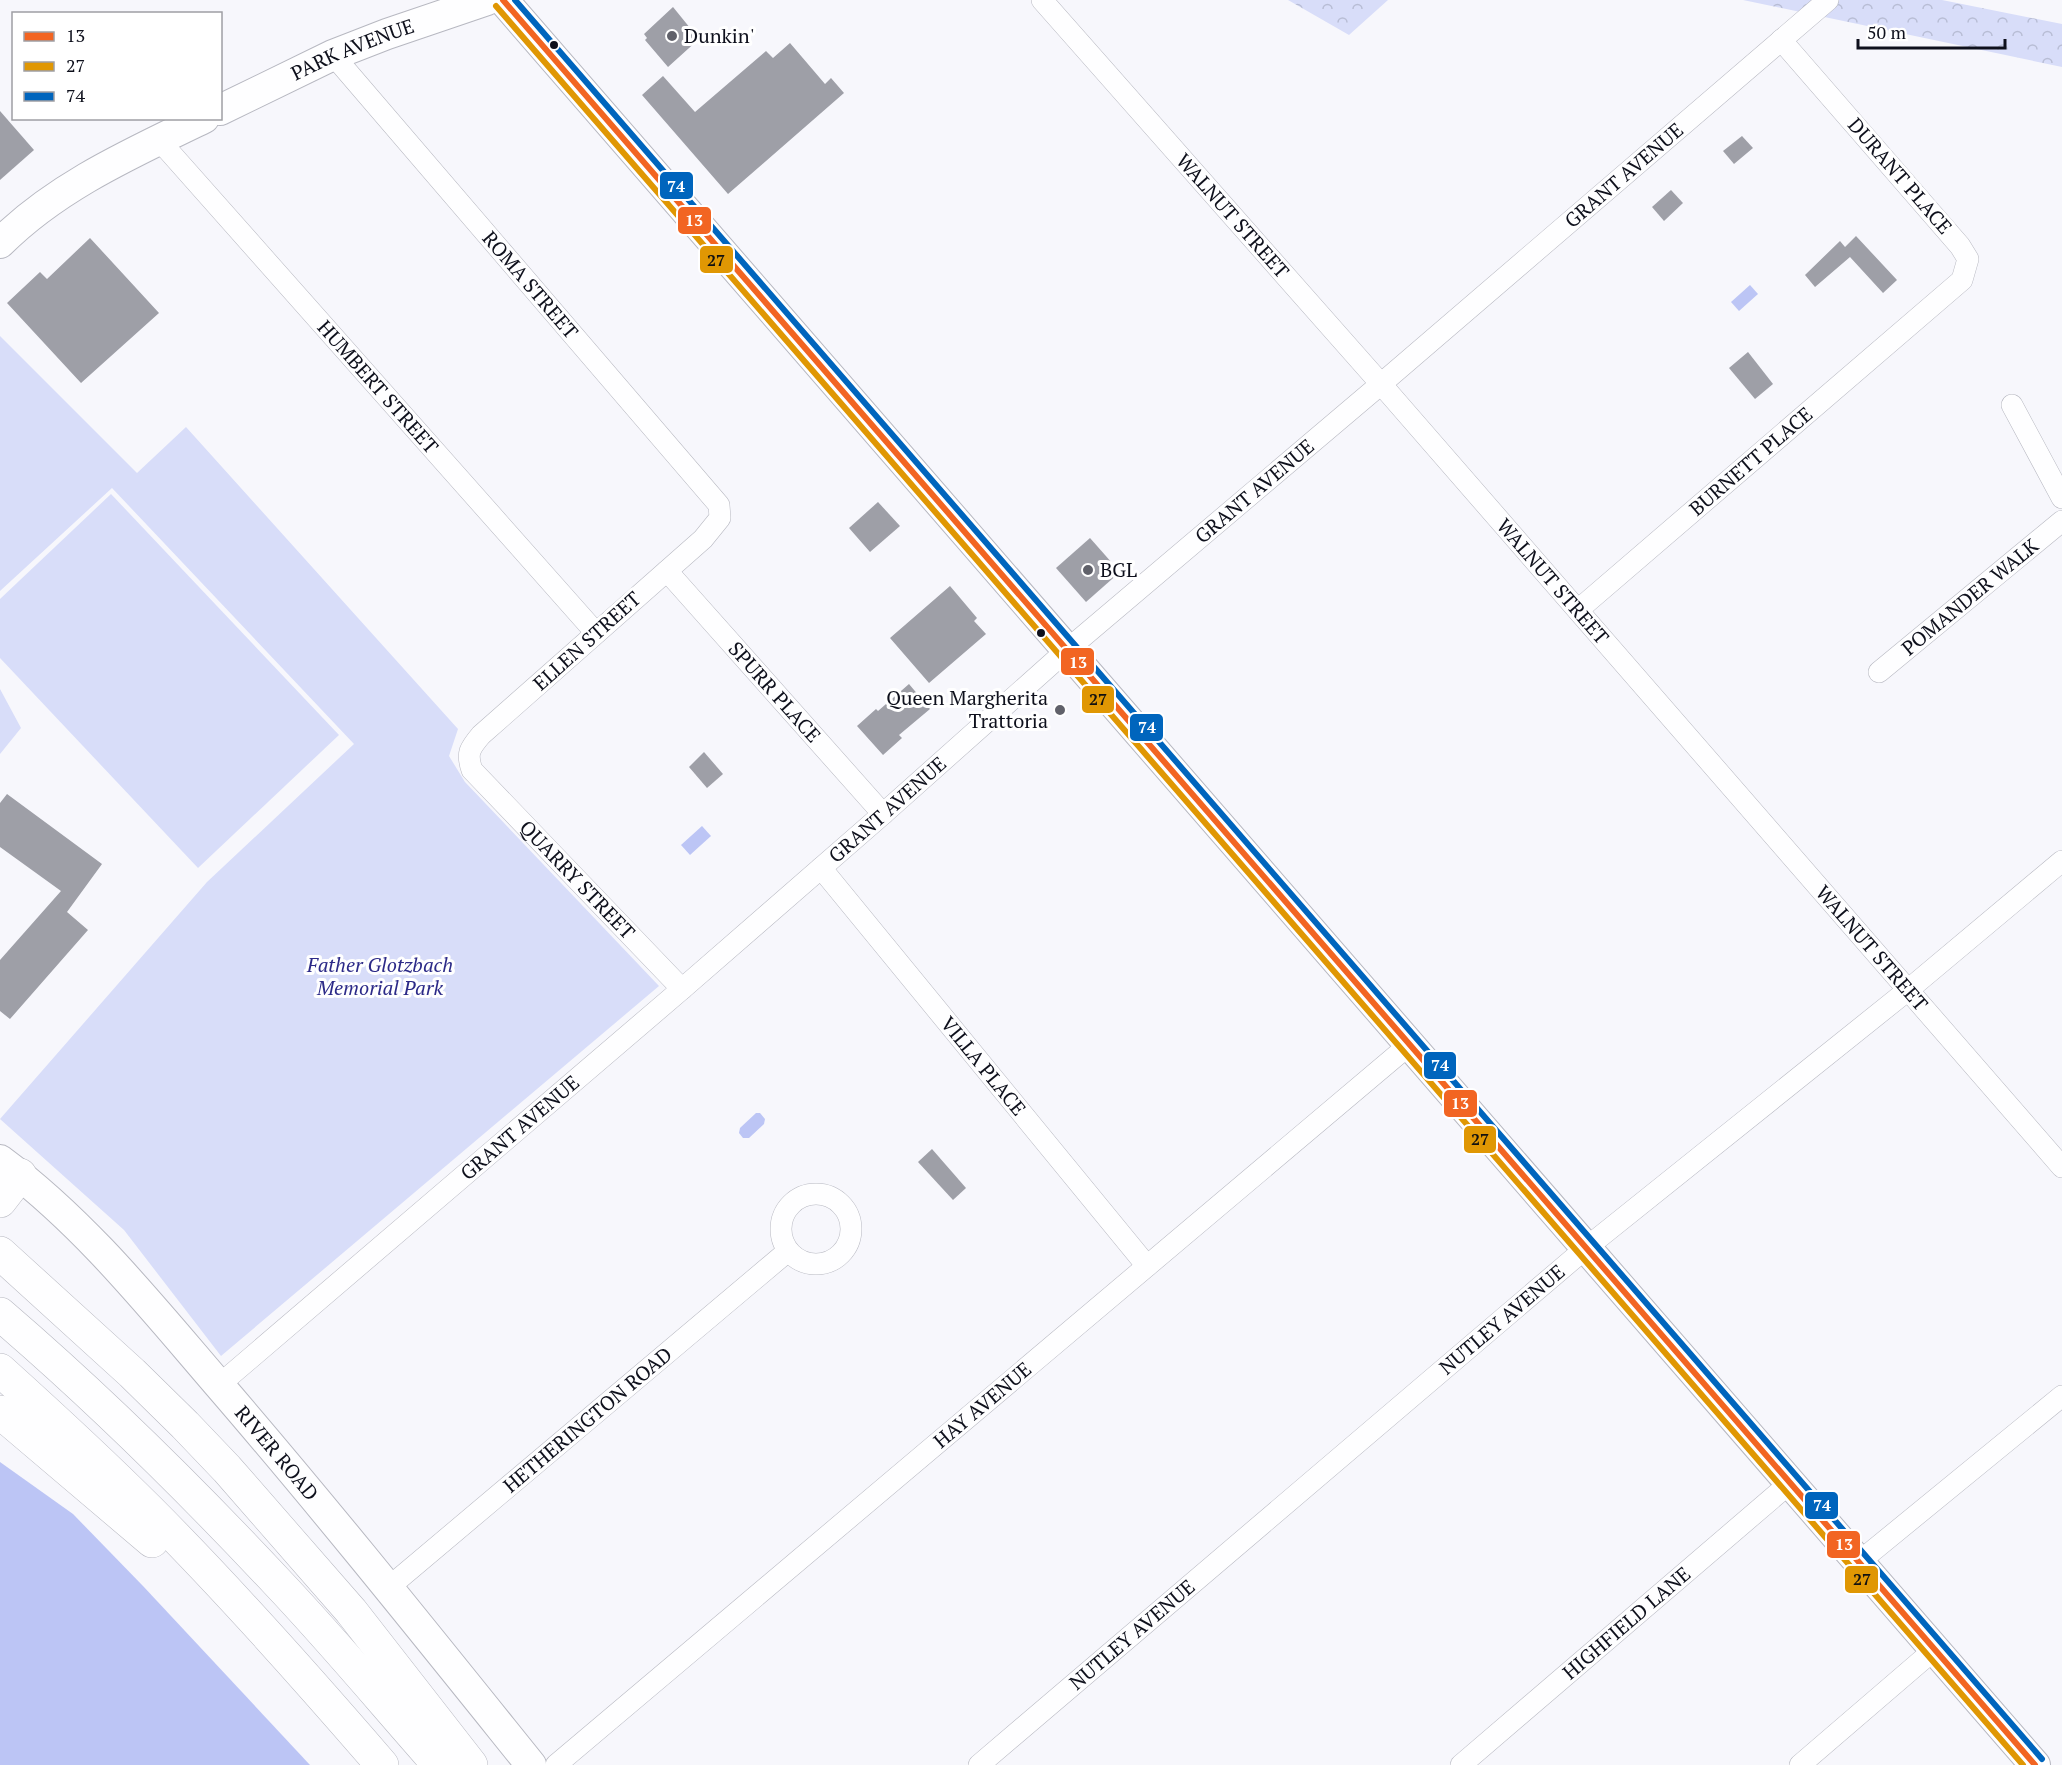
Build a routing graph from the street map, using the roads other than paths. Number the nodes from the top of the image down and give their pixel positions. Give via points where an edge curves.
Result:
1 (487, 0) edge
2 (502, 0) edge
3 (1042, 0) edge
4 (1828, 0) edge
5 (1781, 40) junction
6 (333, 56) junction
7 (222, 110) edge
8 (200, 120) edge
9 (159, 140) junction
10 (0, 243) edge
11 (1924, 314) joint
12 (1382, 384) junction
13 (2012, 405) dead end
14 (2062, 498) edge
15 (720, 518) joint
16 (2062, 521) edge
17 (667, 571) junction
18 (1578, 610) junction
19 (596, 633) junction
20 (1067, 650) junction
21 (1879, 672) dead end
22 (472, 770) joint
23 (883, 814) junction
24 (2062, 861) edge
25 (821, 868) junction
26 (682, 989) junction
27 (1908, 990) junction
28 (1409, 1044) junction
29 (2062, 1167) edge
30 (10, 1168) edge
31 (0, 1201) edge
32 (1586, 1248) junction
33 (788, 1251) dead end
34 (0, 1253) edge
35 (1147, 1266) junction
36 (0, 1314) edge
37 (0, 1370) edge
38 (219, 1385) junction
39 (2062, 1396) edge
40 (0, 1412) edge
41 (1790, 1483) junction
42 (1859, 1562) junction
43 (388, 1588) junction
44 (1935, 1649) junction
45 (296, 1666) junction
46 (382, 1765) edge
47 (439, 1765) edge
48 (471, 1765) edge
49 (531, 1765) edge
50 (556, 1765) edge
51 (979, 1765) edge
52 (1461, 1765) edge
53 (1800, 1765) edge
54 (2035, 1765) edge

1 - 6 main road, PARK AVENUE
2 - 20 main road
3 - 12 street, WALNUT STREET
4 - 5 street, GRANT AVENUE
5 - 11 street, DURANT PLACE via 1968,259 1962,280
5 - 12 street, GRANT AVENUE
6 - 7 main road, PARK AVENUE
6 - 15 street, ROMA STREET via 719,505
8 - 9 main road
9 - 10 main road via 98,170 50,201
9 - 19 street, HUMBERT STREET
11 - 18 street, BURNETT PLACE
12 - 18 street, WALNUT STREET
12 - 20 street, GRANT AVENUE
13 - 14 street
15 - 17 street, ELLEN STREET
16 - 21 street, POMANDER WALK
17 - 19 street, ELLEN STREET
17 - 23 street, SPURR PLACE
18 - 27 street, WALNUT STREET
19 - 22 street, ELLEN STREET via 481,735 471,747 468,759
20 - 23 street, GRANT AVENUE
20 - 28 main road
22 - 26 street, QUARRY STREET
23 - 25 street, GRANT AVENUE
24 - 27 street, NUTLEY AVENUE
25 - 26 street, GRANT AVENUE
25 - 35 street, VILLA PLACE
26 - 38 street, GRANT AVENUE
27 - 29 street, WALNUT STREET
27 - 32 street, NUTLEY AVENUE
28 - 32 main road
28 - 35 street, HAY AVENUE
30 - 31 highway
30 - 38 main road, RIVER ROAD via 97,1247
32 - 41 main road
32 - 51 street, NUTLEY AVENUE
33 - 43 street, HETHERINGTON ROAD
34 - 48 highway via 132,1373 227,1469 351,1611
35 - 50 street, HAY AVENUE
36 - 47 highway via 179,1479 285,1591
37 - 45 highway via 149,1509
38 - 43 main road, RIVER ROAD
39 - 42 street
40 - 45 highway
41 - 42 main road
41 - 52 street, HIGHFIELD LANE
42 - 44 main road
43 - 49 main road, RIVER ROAD
44 - 53 street
44 - 54 main road
45 - 46 highway

